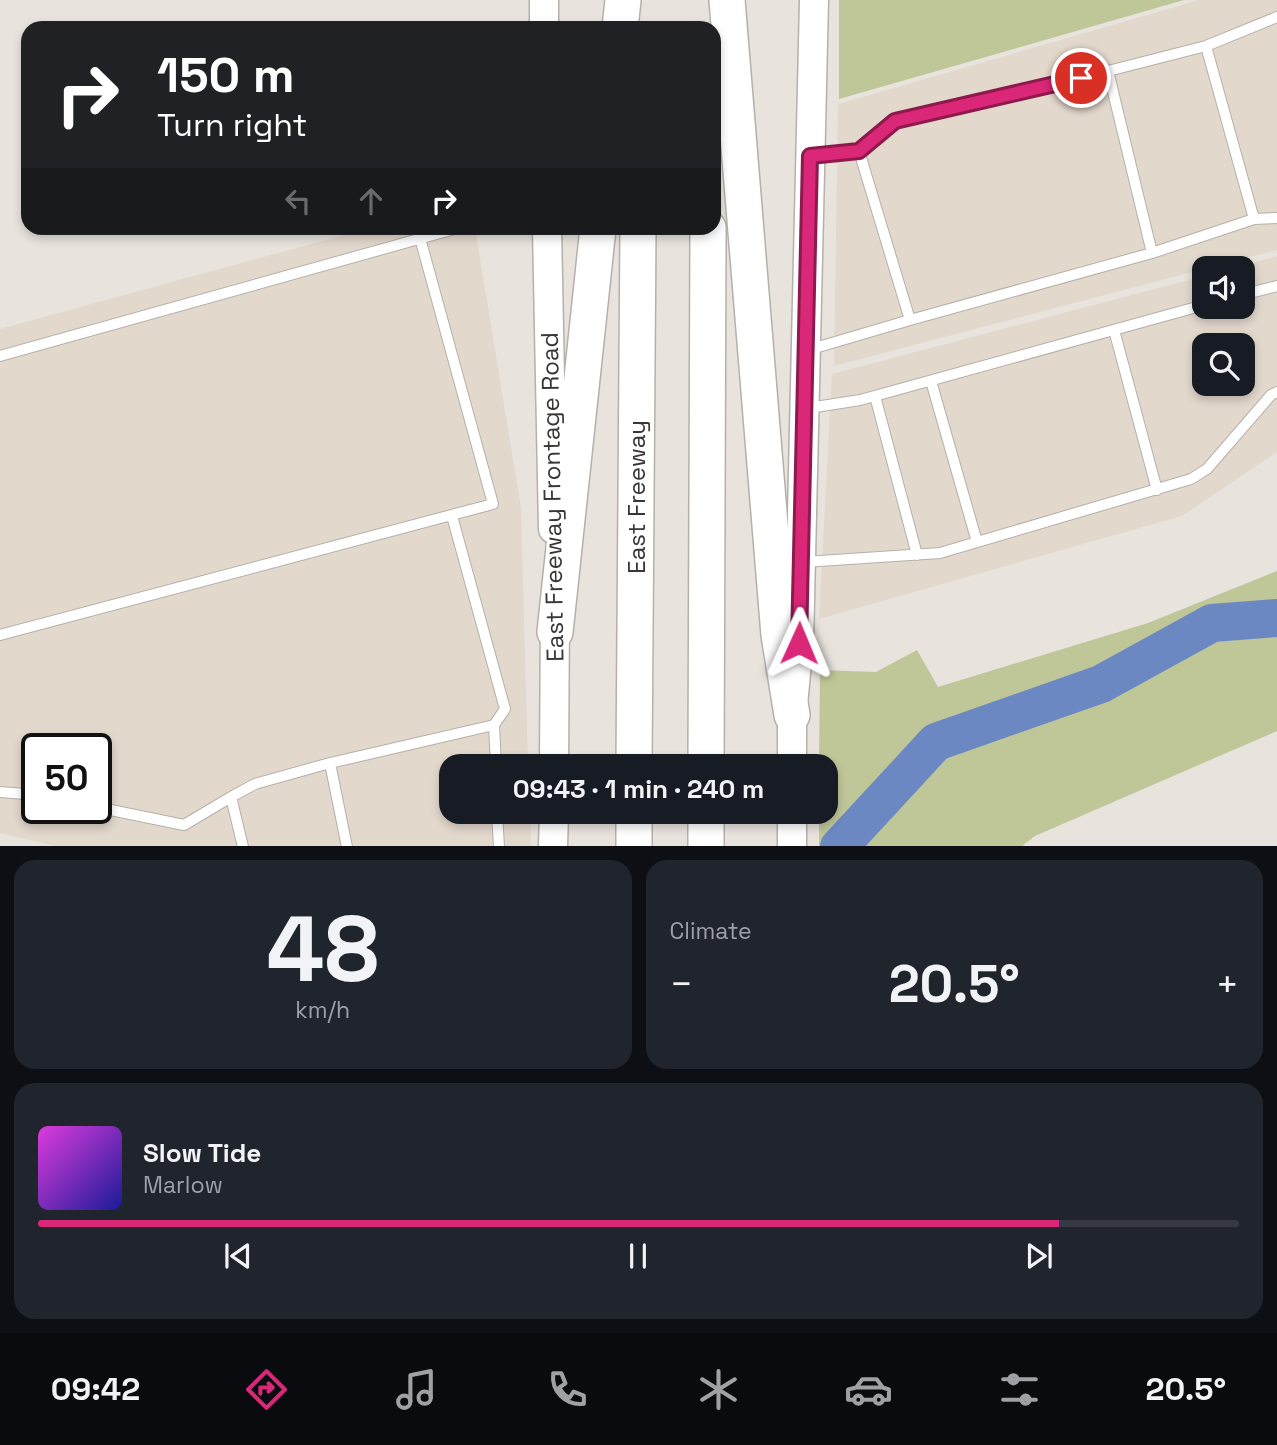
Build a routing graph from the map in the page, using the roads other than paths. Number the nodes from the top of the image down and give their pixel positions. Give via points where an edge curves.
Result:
1 (544, 0) edge
2 (623, 0) edge
3 (639, 0) edge
4 (709, 0) edge
5 (727, 0) edge
6 (814, 0) edge
7 (1277, 17) edge
8 (544, 21) edge
9 (621, 21) edge
10 (639, 21) edge
11 (709, 21) edge
12 (1206, 46) junction
13 (1108, 71) junction
14 (859, 151) junction
15 (810, 156) junction
16 (1277, 218) edge
17 (1254, 219) junction
18 (431, 235) edge
19 (547, 235) edge
20 (597, 235) edge
21 (638, 235) edge
22 (708, 235) edge
23 (420, 238) junction
24 (1152, 253) junction
25 (1277, 286) edge
26 (1255, 292) edge
27 (1192, 308) edge
28 (910, 320) junction
29 (1114, 330) junction
30 (806, 350) junction
31 (0, 356) edge
32 (931, 381) junction
33 (1277, 392) edge
34 (875, 396) junction
35 (805, 408) junction
36 (1157, 490) junction
37 (452, 516) junction
38 (977, 542) junction
39 (917, 555) junction
40 (801, 562) junction
41 (555, 632) junction
42 (0, 635) edge
43 (792, 715) junction
44 (494, 725) junction
45 (495, 754) edge
46 (554, 754) edge
47 (634, 754) edge
48 (706, 754) edge
49 (792, 754) edge
50 (330, 763) junction
51 (0, 792) edge
52 (21, 794) edge
53 (231, 797) junction
54 (112, 810) edge
55 (498, 824) edge
56 (554, 824) edge
57 (634, 824) edge
58 (792, 824) edge
59 (243, 846) edge
60 (346, 846) edge
61 (499, 846) edge
62 (553, 846) edge
63 (634, 846) edge
64 (792, 846) edge

1 - 8 main road
2 - 9 highway
3 - 10 highway
4 - 11 highway
5 - 43 highway via 779,635
6 - 15 main road
7 - 12 lane
12 - 13 lane
12 - 17 lane
13 - 14 lane via 895,121
13 - 24 lane
14 - 15 lane
14 - 28 lane
15 - 30 main road
16 - 17 lane
17 - 24 lane
18 - 23 lane
19 - 41 main road, East Freeway Frontage Road
20 - 41 highway
21 - 47 highway, East Freeway
22 - 48 highway
23 - 31 lane
23 - 37 lane via 492,504
24 - 28 lane
25 - 26 lane
27 - 29 lane
28 - 30 lane
29 - 32 lane
29 - 36 lane
30 - 35 main road
32 - 34 lane
32 - 38 lane
33 - 36 lane via 1207,469
34 - 35 lane
34 - 39 lane
35 - 40 main road
36 - 38 lane
37 - 42 lane
37 - 44 lane via 505,709
38 - 39 lane
39 - 40 lane
40 - 43 main road
41 - 46 main road, East Freeway Frontage Road
43 - 49 main road
44 - 45 lane
44 - 50 lane
50 - 53 lane via 255,784
50 - 60 lane
51 - 52 lane
53 - 54 lane via 184,825
53 - 59 lane
55 - 61 lane
56 - 62 main road
57 - 63 highway
58 - 64 main road

